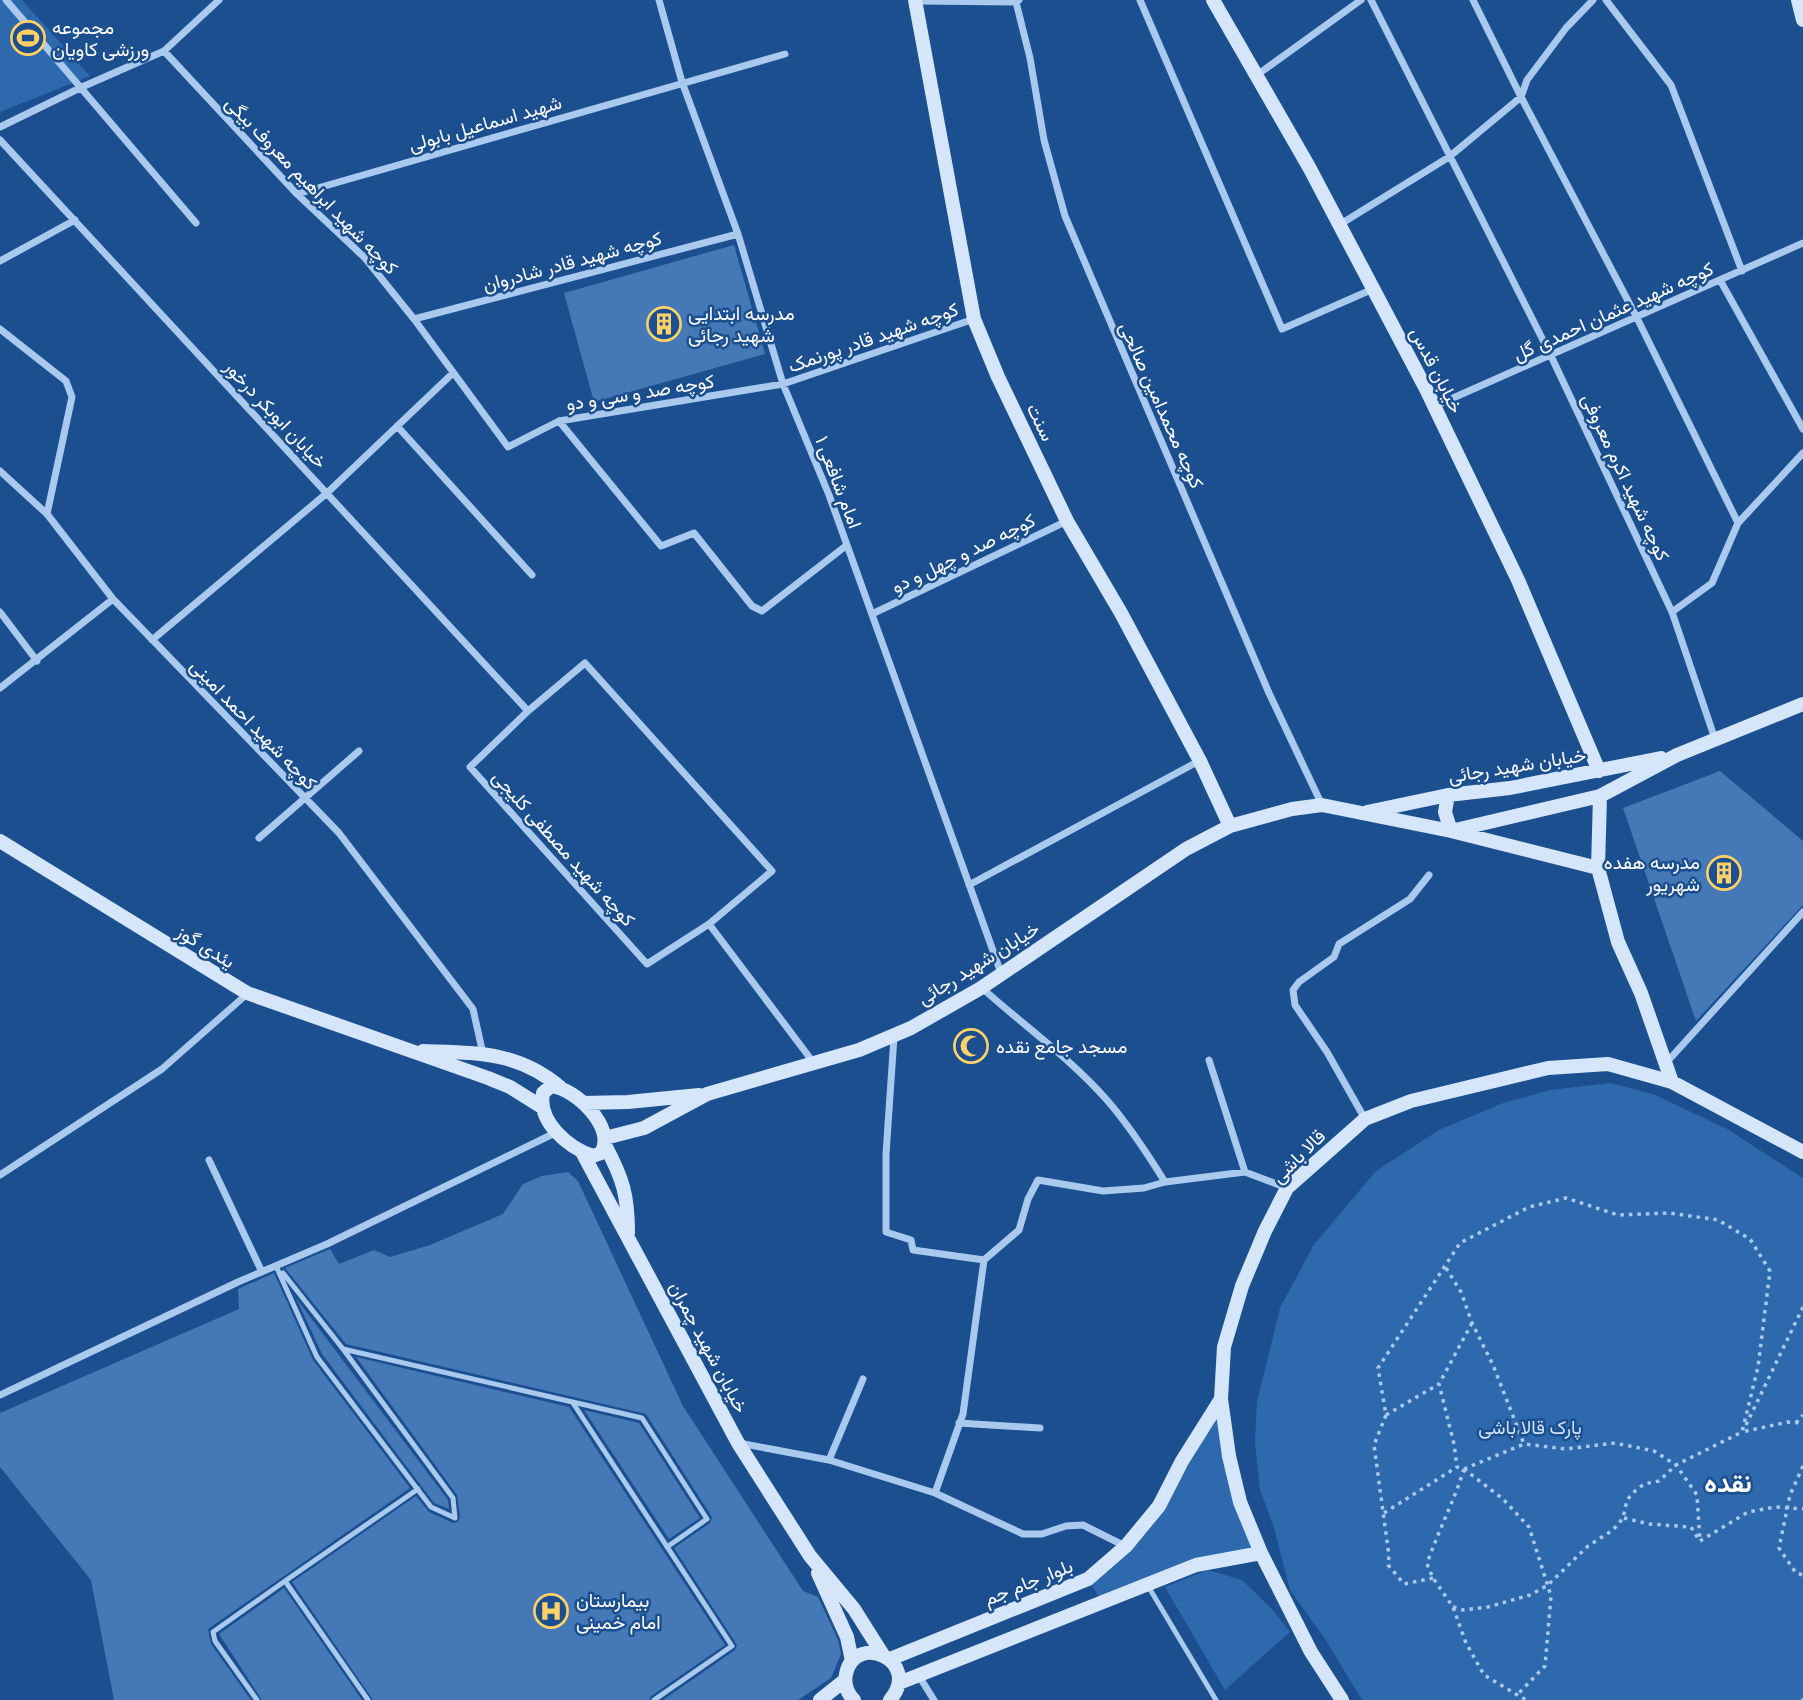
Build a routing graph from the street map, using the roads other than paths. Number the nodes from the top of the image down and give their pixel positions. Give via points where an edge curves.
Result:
1 (6, 0) edge
2 (219, 0) edge
3 (659, 0) edge
4 (1140, 0) edge
5 (1213, 0) edge
6 (1361, 0) edge
7 (1371, 0) edge
8 (1473, 0) edge
9 (1593, 0) edge
10 (1606, 0) edge
11 (1798, 0) edge
12 (915, 1) edge
13 (1018, 1) edge
14 (1803, 20) edge
15 (164, 51) junction
16 (785, 54) dead end
17 (1256, 75) junction
18 (682, 82) junction
19 (82, 87) junction
20 (1521, 97) junction
21 (0, 127) edge
22 (0, 140) edge
23 (1449, 157) junction
24 (297, 194) junction
25 (75, 220) junction
26 (196, 223) dead end
27 (1339, 225) junction
28 (738, 234) junction
29 (1803, 243) edge
30 (0, 261) edge
31 (1742, 271) junction
32 (1720, 280) junction
33 (1373, 289) junction
34 (1637, 318) junction
35 (414, 319) junction
36 (974, 319) junction
37 (0, 329) edge
38 (1551, 356) junction
39 (453, 373) junction
40 (783, 384) junction
41 (1435, 406) junction
42 (559, 421) junction
43 (397, 426) junction
44 (1803, 429) edge
45 (508, 447) joint
46 (1803, 453) edge
47 (0, 471) edge
48 (327, 493) junction
49 (47, 514) junction
50 (1067, 521) junction
51 (1738, 523) junction
52 (847, 545) junction
53 (532, 575) dead end
54 (113, 599) junction
55 (0, 612) edge
56 (1672, 612) junction
57 (872, 614) junction
58 (152, 640) junction
59 (37, 661) junction
60 (0, 688) edge
61 (1803, 704) edge
62 (528, 711) junction
63 (1715, 739) junction
64 (359, 751) dead end
65 (1677, 755) junction
66 (1200, 761) junction
67 (1599, 771) junction
68 (1448, 795) junction
69 (1600, 796) junction
70 (304, 799) junction
71 (1322, 806) junction
72 (1359, 813) junction
73 (1230, 827) junction
74 (1451, 831) junction
75 (259, 838) dead end
76 (0, 841) edge
77 (1598, 868) junction
78 (1429, 875) dead end
79 (969, 885) junction
80 (1803, 912) edge
81 (709, 924) junction
82 (1001, 973) junction
83 (981, 988) junction
84 (247, 993) junction
85 (894, 1035) junction
86 (408, 1051) junction
87 (483, 1054) junction
88 (1209, 1060) dead end
89 (814, 1063) junction
90 (1666, 1063) junction
91 (1672, 1082) junction
92 (560, 1087) junction
93 (707, 1094) junction
94 (583, 1103) junction
95 (542, 1107) junction
96 (1365, 1119) junction
97 (558, 1132) junction
98 (605, 1142) junction
99 (582, 1152) junction
100 (1803, 1152) edge
101 (209, 1160) dead end
102 (1245, 1171) junction
103 (0, 1175) edge
104 (1165, 1182) junction
105 (1287, 1188) junction
106 (628, 1235) junction
107 (984, 1261) junction
108 (276, 1266) junction
109 (262, 1272) junction
110 (343, 1349) junction
111 (863, 1379) dead end
112 (0, 1395) edge
113 (1221, 1399) junction
114 (573, 1404) junction
115 (960, 1423) junction
116 (1040, 1428) dead end
117 (738, 1443) junction
118 (830, 1460) junction
119 (418, 1489) junction
120 (935, 1493) junction
121 (1126, 1546) junction
122 (667, 1548) junction
123 (1261, 1553) junction
124 (810, 1556) junction
125 (285, 1581) junction
126 (1146, 1583) junction
127 (886, 1657) junction
128 (852, 1661) junction
129 (919, 1675) junction
130 (845, 1680) junction
131 (896, 1694) edge
132 (257, 1700) edge
133 (368, 1700) edge
134 (654, 1700) edge
135 (820, 1700) edge
136 (854, 1700) edge
137 (934, 1700) edge
138 (1216, 1700) edge
139 (1342, 1700) edge

1 - 19 street
2 - 15 street
3 - 18 street, امام شافعی ۱
4 - 33 street via 1282,329
5 - 17 main road, خیابان قدس
6 - 17 street
7 - 23 street, کوچه شهید اکرم معروفی
8 - 20 street
9 - 20 street via 1558,38 1527,80
10 - 31 street via 1671,85
11 - 14 main road
12 - 13 street
12 - 36 main road, سنت
13 - 71 street, کوچه محمدامین صالحی via 1044,140 1065,216
15 - 19 street
15 - 24 street, کوچه شهید ابراهیم معروف بیگی
16 - 18 street, شهید اسماعیل بابولی
17 - 27 main road, خیابان قدس
18 - 24 street, شهید اسماعیل بابولی
18 - 28 street, امام شافعی ۱
19 - 21 street
19 - 26 street
20 - 23 street
20 - 34 street
22 - 25 street, خیابان ابوبکر درخور
23 - 27 street
23 - 38 street, کوچه شهید اکرم معروفی
24 - 35 street, کوچه شهید ابراهیم معروف بیگی via 365,258
25 - 30 street
25 - 48 street, خیابان ابوبکر درخور
27 - 33 main road, خیابان قدس
28 - 35 street, کوچه شهید قادر شادروان
28 - 40 street, امام شافعی ۱
29 - 31 street, کوچه شهید عثمان احمدی گل
31 - 32 street, کوچه شهید عثمان احمدی گل
32 - 34 street, کوچه شهید عثمان احمدی گل
32 - 44 street
33 - 41 main road, خیابان قدس
34 - 38 street, کوچه شهید عثمان احمدی گل
34 - 51 street
35 - 39 street, کوچه شهید ابراهیم معروف بیگی
36 - 40 street, کوچه شهید قادر پورنمک
36 - 50 main road, سنت
37 - 49 street via 66,381 72,397
38 - 41 street, کوچه شهید عثمان احمدی گل
38 - 56 street, کوچه شهید اکرم معروفی
39 - 43 street
39 - 45 street, کوچه شهید ابراهیم معروف بیگی
40 - 42 street, کوچه صد و سی و دو
40 - 52 street, امام شافعی ۱
41 - 67 main road, خیابان قدس via 1518,580
42 - 45 street, کوچه صد و سی و دو
42 - 52 street via 661,546 694,533 752,606 762,611
43 - 48 street
43 - 53 street
46 - 51 street
47 - 49 street, کوچه شهید احمد امینی
48 - 58 street
48 - 62 street, خیابان ابوبکر درخور
49 - 54 street, کوچه شهید احمد امینی
50 - 57 street, کوچه صد و چهل و دو
50 - 66 main road, سنت
51 - 56 street via 1712,583
52 - 57 street, امام شافعی ۱
54 - 58 street, کوچه شهید احمد امینی
54 - 59 street
55 - 59 street
56 - 63 street, کوچه شهید اکرم معروفی
57 - 79 street, امام شافعی ۱
58 - 70 street, کوچه شهید احمد امینی
59 - 60 street
61 - 63 main road
62 - 81 street, کوچه شهید مصطفی کلیجی via 470,767 647,964
62 - 81 street, کوچه شهید مصطفی کلیجی via 585,663 772,871
63 - 65 main road
64 - 70 street
65 - 67 main road, خیابان شهید رجائی
65 - 69 main road, خیابان شهید رجائی
66 - 73 main road, سنت
66 - 79 street
67 - 68 main road, خیابان شهید رجائی
68 - 72 main road, خیابان شهید رجائی
68 - 74 main road via 1445,812
69 - 74 main road, خیابان شهید رجائی
69 - 77 main road
70 - 75 street
70 - 87 street, کوچه شهید احمد امینی via 340,833 472,1009
71 - 72 main road, خیابان شهید رجائی
71 - 73 main road, خیابان شهید رجائی via 1292,809
72 - 74 main road, خیابان شهید رجائی
73 - 82 main road, خیابان شهید رجائی via 1186,849
74 - 77 main road
76 - 84 main road, یئدی گوز
77 - 90 main road via 1618,942
78 - 96 street via 1410,899 1339,944 1334,957 1293,990 1295,1005
79 - 82 street, امام شافعی ۱
80 - 90 street
81 - 89 street
82 - 83 main road, خیابان شهید رجائی
83 - 85 main road, خیابان شهید رجائی
83 - 104 street via 1105,1098
84 - 86 main road, یئدی گوز
84 - 103 street via 162,1069
85 - 89 main road, خیابان شهید رجائی
85 - 107 street via 886,1232 911,1240 913,1250
86 - 87 main road
86 - 95 main road, یئدی گوز via 510,1087
87 - 92 main road via 518,1061
88 - 102 street
89 - 93 main road, خیابان شهید رجائی
90 - 91 main road
91 - 96 main road, قالا باشی via 1608,1064 1548,1069 1411,1101
91 - 100 main road, قالا باشی
92 - 94 main road
92 - 95 main road via 546,1089
93 - 94 main road
93 - 98 main road, خیابان شهید رجائی via 644,1128
94 - 98 main road via 598,1121
95 - 97 main road
96 - 105 main road, قالا باشی
97 - 99 main road
97 - 108 street
98 - 99 main road, خیابان شهید رجائی via 598,1154
98 - 106 main road via 628,1202
99 - 106 main road, خیابان شهید چمران
101 - 109 street
102 - 104 street
102 - 105 street
104 - 107 street via 1103,1191 1038,1180 1020,1230
105 - 113 main road, قالا باشی via 1242,1286 1224,1347
106 - 117 main road, خیابان شهید چمران
107 - 115 street
108 - 109 street
108 - 110 lane
108 - 119 lane via 317,1357
109 - 112 street
110 - 114 lane
110 - 119 lane via 453,1498 455,1518 431,1507
111 - 118 street
113 - 121 main road, بلوار جام جم via 1159,1506
113 - 123 main road, قالا باشی via 1240,1502
114 - 122 lane
114 - 122 lane via 642,1418 707,1519
115 - 116 street
115 - 120 street
117 - 118 street
117 - 124 main road, خیابان شهید چمران
118 - 120 street
119 - 125 lane
120 - 121 street via 1023,1534 1083,1525
121 - 127 main road, بلوار جام جم via 1088,1579
122 - 134 lane via 732,1646
123 - 126 main road via 1196,1565
123 - 139 main road, قالا باشی via 1311,1652
124 - 127 main road, خیابان شهید چمران
124 - 128 main road, خیابان شهید چمران via 847,1637
125 - 132 lane via 213,1632
125 - 133 lane
126 - 129 main road
126 - 138 lane
127 - 128 main road, بلوار جام جم via 868,1653
127 - 131 main road, خیابان شهید چمران via 896,1666
128 - 130 main road
129 - 131 main road
129 - 137 street
130 - 135 main road
130 - 136 main road

